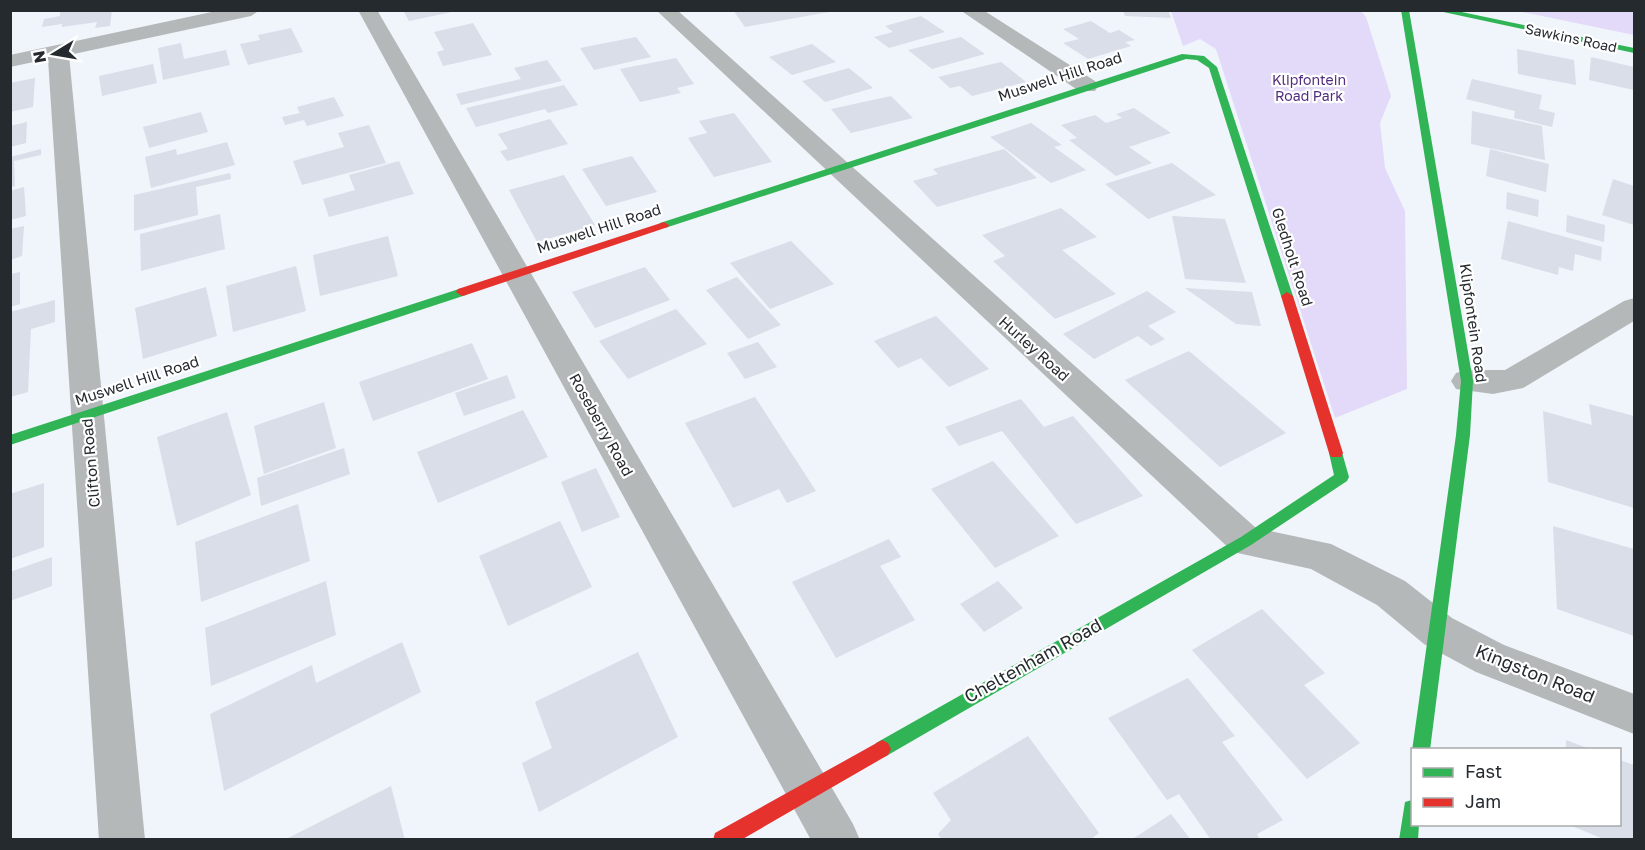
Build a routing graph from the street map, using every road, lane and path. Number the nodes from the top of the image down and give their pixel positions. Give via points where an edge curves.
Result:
1 (251, 10) edge
2 (367, 10) edge
3 (664, 10) edge
4 (969, 10) edge
5 (1405, 10) edge
6 (1438, 10) edge
7 (58, 51) junction
8 (1635, 51) edge
9 (1198, 56) joint
10 (10, 61) edge
11 (1087, 86) junction
12 (836, 168) junction
13 (516, 273) junction
14 (1635, 308) edge
15 (1467, 381) junction
16 (87, 414) junction
17 (10, 440) edge
18 (1342, 477) joint
19 (1245, 541) junction
20 (1438, 631) junction
21 (1635, 714) edge
22 (1421, 748) edge
23 (807, 789) junction
24 (1411, 821) edge
25 (122, 840) edge
26 (722, 840) edge
27 (837, 840) edge
28 (1408, 840) edge

1 - 7 street
2 - 13 street, Roseberry Road
3 - 12 street, Hurley Road
4 - 11 street
5 - 15 street, Klipfontein Road
6 - 8 street, Sawkins Road
7 - 10 street
7 - 16 street, Clifton Road
9 - 11 street, Muswell Hill Road via 1170,60
9 - 18 street, Gledholt Road via 1213,67
11 - 12 street, Muswell Hill Road
12 - 13 street, Muswell Hill Road
12 - 19 street, Hurley Road
13 - 16 street, Muswell Hill Road
13 - 23 street, Roseberry Road
14 - 15 street via 1512,380
15 - 20 street, Klipfontein Road
16 - 17 street, Muswell Hill Road
16 - 25 street, Clifton Road
18 - 19 street, Cheltenham Road
19 - 20 street via 1318,555 1391,593
19 - 23 street, Cheltenham Road
20 - 21 street, Kingston Road via 1490,659
20 - 22 street, Klipfontein Road
23 - 26 street, Cheltenham Road
23 - 27 street, Roseberry Road
24 - 28 street

